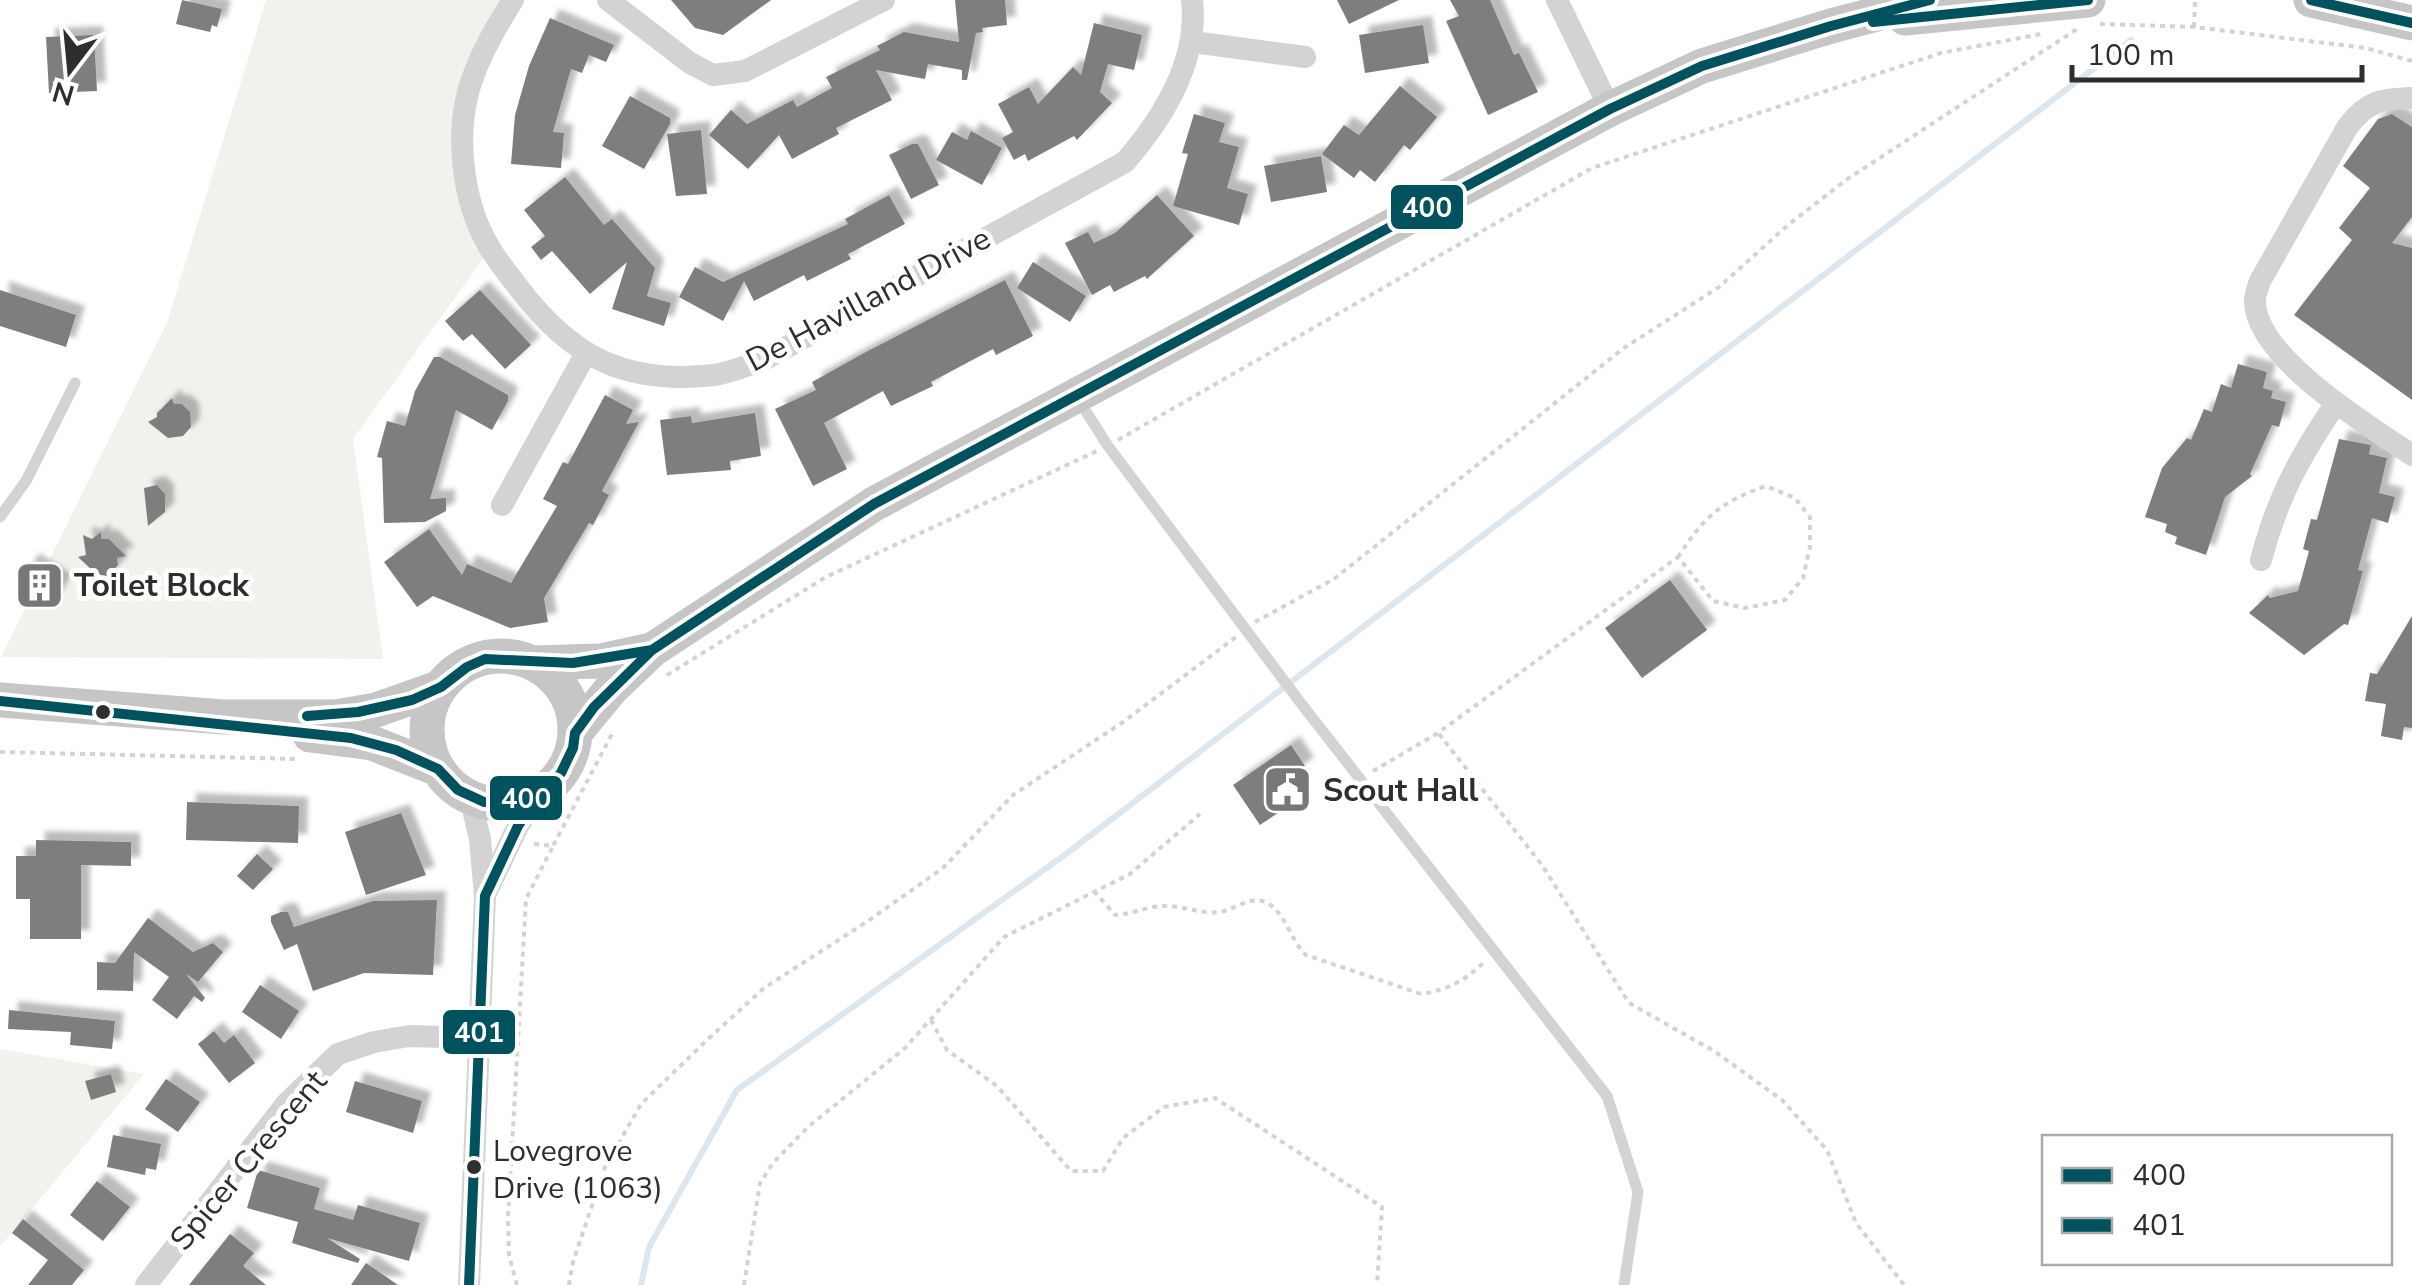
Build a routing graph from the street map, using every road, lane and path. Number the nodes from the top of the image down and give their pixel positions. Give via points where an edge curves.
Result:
1 (513, 0) edge
2 (608, 0) edge
3 (884, 0) edge
4 (1192, 0) edge
5 (1557, 0) edge
6 (1930, 0) edge
7 (2195, 0) edge
8 (2311, 0) edge
9 (2090, 16) edge
10 (2412, 23) edge
11 (1831, 26) junction
12 (2194, 27) junction
13 (2065, 29) dead end
14 (2048, 32) dead end
15 (1192, 42) junction
16 (1305, 57) dead end
17 (2412, 60) edge
18 (2412, 98) edge
19 (1610, 109) junction
20 (585, 355) junction
21 (75, 382) dead end
22 (1076, 396) junction
23 (2336, 403) junction
24 (1108, 446) junction
25 (2412, 454) edge
26 (502, 505) dead end
27 (0, 517) edge
28 (1678, 557) junction
29 (2261, 560) dead end
30 (1247, 628) junction
31 (532, 663) junction
32 (658, 663) junction
33 (441, 687) junction
34 (0, 701) edge
35 (616, 725) dead end
36 (575, 733) junction
37 (1438, 733) junction
38 (0, 752) edge
39 (300, 759) dead end
40 (438, 768) junction
41 (1360, 778) junction
42 (540, 793) junction
43 (470, 797) junction
44 (1200, 814) dead end
45 (522, 844) dead end
46 (553, 846) junction
47 (1094, 891) junction
48 (485, 896) junction
49 (1494, 950) junction
50 (931, 1020) junction
51 (478, 1038) junction
52 (146, 1285) edge
53 (469, 1285) edge
54 (517, 1285) edge
55 (569, 1285) edge
56 (744, 1285) edge
57 (1377, 1285) edge
58 (1624, 1285) edge
59 (1904, 1285) edge

1 - 20 street, De Havilland Drive via 472,78 464,169 490,249 538,313
2 - 3 street via 713,75 745,71
4 - 15 street, De Havilland Drive
5 - 19 street
6 - 11 main road
7 - 12 path
8 - 10 main road
9 - 11 main road
9 - 12 path
9 - 13 path
9 - 30 path via 1846,180 1719,287 1624,348 1334,579
11 - 19 main road via 1702,66
12 - 17 path
14 - 24 path via 1941,53 1592,168
15 - 16 street
15 - 20 street, De Havilland Drive via 1151,132 1125,162 765,359 717,375 671,376
18 - 23 street via 2364,106 2348,126 2254,300 2273,347
19 - 22 main road
20 - 26 street
21 - 27 lane via 26,481
22 - 24 lane
22 - 32 main road via 874,504
23 - 25 street
23 - 29 street via 2280,496
24 - 30 lane
24 - 32 path
28 - 28 path via 1712,601 1745,608 1785,600 1804,578 1810,517 1796,498 1766,486 1731,498
28 - 37 path
30 - 41 lane
30 - 55 path via 1013,795 943,868 764,988 706,1041 642,1104 605,1167
31 - 32 main road
31 - 33 main road via 504,656 476,661
31 - 36 main road via 564,692
32 - 36 main road via 612,688
33 - 34 main road via 336,716 224,717
33 - 40 main road via 427,727
34 - 40 main road via 352,738
35 - 46 path
36 - 42 main road via 561,774
37 - 41 path
37 - 59 path via 1542,865 1629,1002 1782,1100 1827,1150 1856,1223
38 - 39 path
40 - 43 main road
41 - 49 lane
42 - 43 main road via 498,804
42 - 48 street
43 - 48 street
44 - 47 path via 1130,874
45 - 46 path
46 - 54 path via 526,899 508,1217
47 - 49 path via 1115,914 1146,906 1212,914 1250,899 1266,902 1306,955 1421,994 1466,979
47 - 50 path via 1004,938
48 - 51 street
49 - 58 lane via 1606,1096 1638,1192
50 - 56 path via 773,1162 760,1182
50 - 57 path via 948,1050 998,1086 1071,1171 1103,1172 1123,1138 1164,1107 1215,1098 1382,1207
51 - 52 street, Spicer Crescent via 409,1036 338,1054 286,1104
51 - 53 street

